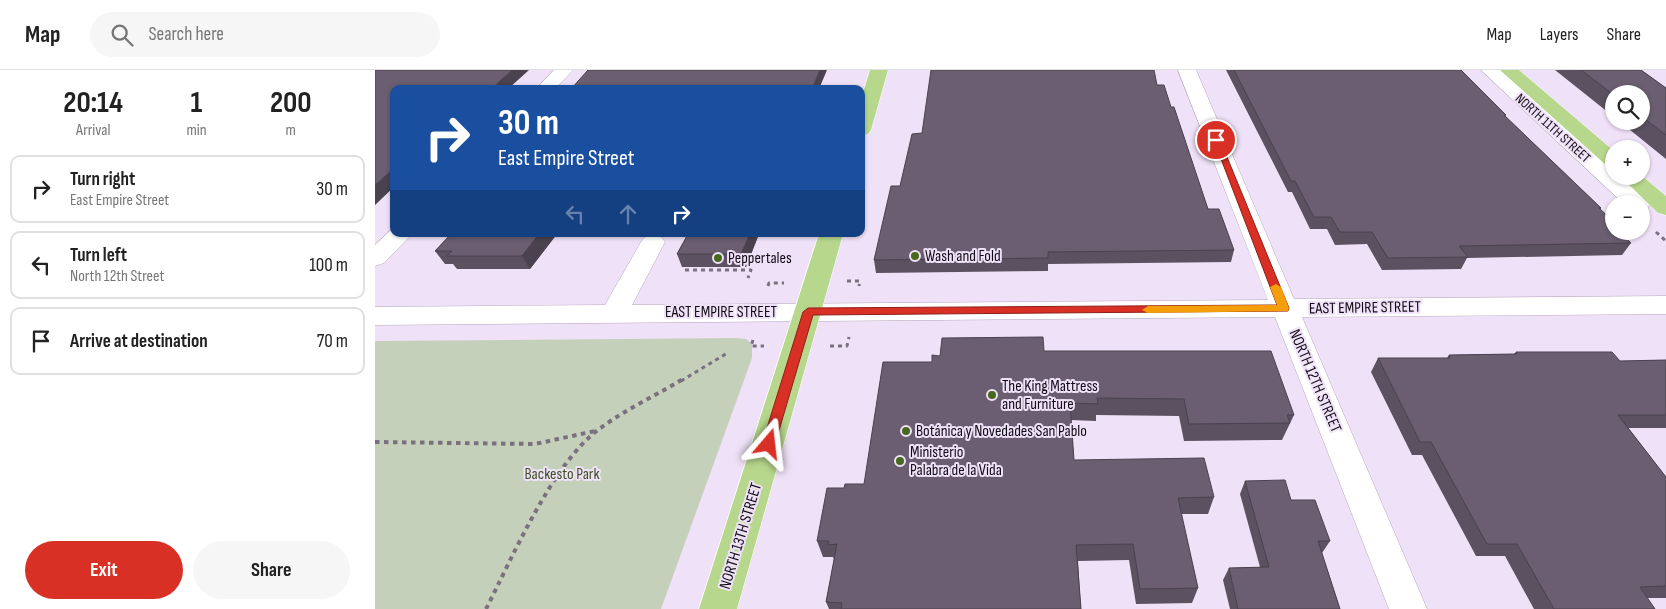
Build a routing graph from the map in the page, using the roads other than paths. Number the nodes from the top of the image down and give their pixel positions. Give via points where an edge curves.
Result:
1 (564, 70) edge
2 (879, 70) edge
3 (1187, 70) edge
4 (1490, 70) edge
5 (1509, 70) edge
6 (549, 85) edge
7 (865, 117) edge
8 (1605, 154) edge
9 (1640, 185) edge
10 (1627, 195) edge
11 (1650, 207) edge
12 (1666, 208) edge
13 (1666, 212) edge
14 (397, 237) edge
15 (830, 237) edge
16 (653, 242) dead end
17 (375, 258) edge
18 (1666, 305) edge
19 (1284, 308) junction
20 (808, 312) junction
21 (614, 313) junction
22 (375, 316) edge
23 (718, 609) edge
24 (1408, 609) edge

1 - 6 street
2 - 7 main road
3 - 19 street, NORTH 12TH STREET
4 - 10 street, NORTH 11TH STREET
5 - 8 main road, NORTH 11TH STREET
9 - 12 main road
11 - 13 street, NORTH 11TH STREET
14 - 17 street
15 - 20 main road, NORTH 13TH STREET
16 - 21 street
18 - 19 street, EAST EMPIRE STREET
19 - 20 street, EAST EMPIRE STREET
19 - 24 street, NORTH 12TH STREET
20 - 21 street, EAST EMPIRE STREET
20 - 23 main road, NORTH 13TH STREET
21 - 22 street, EAST EMPIRE STREET

